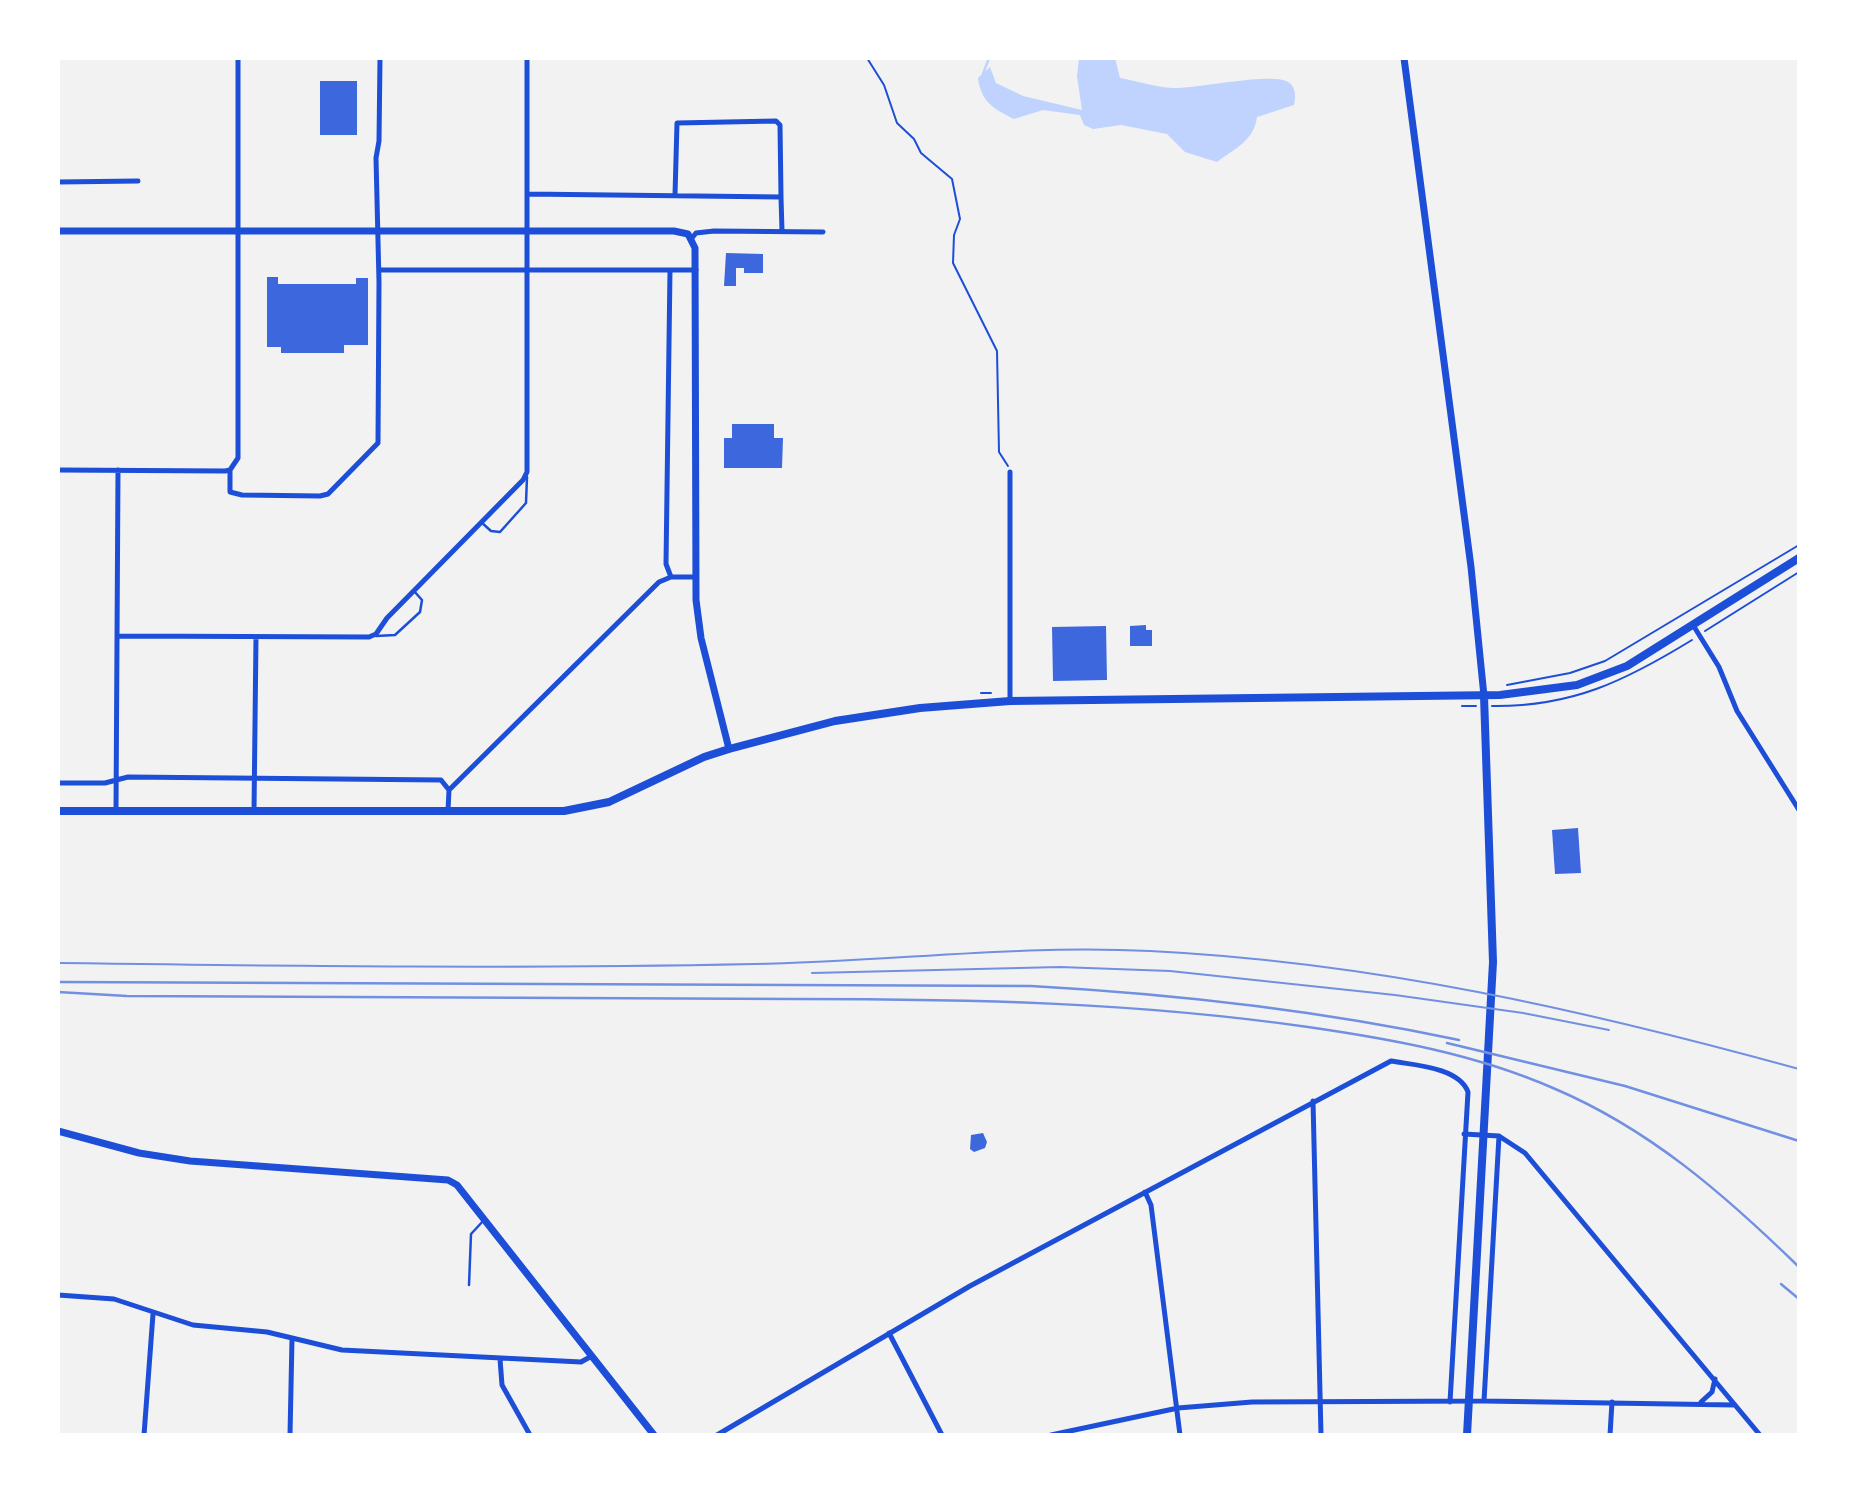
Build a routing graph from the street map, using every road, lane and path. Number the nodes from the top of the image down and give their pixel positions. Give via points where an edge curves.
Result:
1 (237, 58) edge
2 (380, 58) edge
3 (527, 58) edge
4 (867, 58) edge
5 (1404, 58) edge
6 (138, 181) dead end
7 (58, 182) edge
8 (527, 194) junction
9 (675, 195) junction
10 (781, 197) junction
11 (58, 231) edge
12 (238, 231) junction
13 (782, 231) junction
14 (379, 232) junction
15 (527, 232) junction
16 (823, 232) dead end
17 (692, 238) junction
18 (379, 270) junction
19 (527, 270) junction
20 (670, 270) junction
21 (696, 270) junction
22 (58, 470) edge
23 (118, 470) junction
24 (230, 470) junction
25 (1010, 471) joint
26 (527, 472) junction
27 (481, 522) junction
28 (1799, 545) edge
29 (1799, 558) edge
30 (1799, 572) edge
31 (671, 577) junction
32 (695, 577) junction
33 (414, 590) junction
34 (1693, 625) junction
35 (1707, 630) dead end
36 (118, 636) junction
37 (256, 637) junction
38 (369, 637) junction
39 (1511, 683) dead end
40 (1483, 696) junction
41 (1010, 701) junction
42 (729, 749) junction
43 (255, 777) junction
44 (117, 780) junction
45 (58, 783) edge
46 (449, 790) junction
47 (1799, 810) edge
48 (58, 811) edge
49 (117, 811) junction
50 (254, 811) junction
51 (448, 811) junction
52 (1313, 1101) junction
53 (58, 1131) edge
54 (1464, 1134) junction
55 (1499, 1136) junction
56 (1145, 1192) junction
57 (484, 1220) junction
58 (469, 1285) dead end
59 (58, 1295) edge
60 (153, 1314) junction
61 (889, 1333) junction
62 (292, 1339) junction
63 (590, 1357) junction
64 (500, 1359) junction
65 (1715, 1380) junction
66 (1484, 1401) junction
67 (1323, 1402) junction
68 (1450, 1402) junction
69 (1469, 1402) junction
70 (1612, 1402) junction
71 (1699, 1404) junction
72 (1735, 1405) junction
73 (1178, 1408) junction
74 (144, 1435) edge
75 (290, 1435) edge
76 (530, 1435) edge
77 (654, 1435) edge
78 (717, 1435) edge
79 (942, 1435) edge
80 (1051, 1435) edge
81 (1181, 1435) edge
82 (1321, 1435) edge
83 (1467, 1435) edge
84 (1610, 1435) edge
85 (1760, 1435) edge

1 - 12 street
2 - 14 street
3 - 8 street
4 - 25 path via 884,85 897,123 921,153 952,179 960,219 953,263 997,351 999,452
5 - 40 street via 1473,577
6 - 7 street
8 - 9 street
8 - 15 street
9 - 10 street
9 - 10 street via 677,122 776,121 780,125
10 - 13 street
11 - 12 street
12 - 14 street
12 - 24 street via 237,458
13 - 16 street
13 - 17 street via 714,231 696,233
14 - 15 street
14 - 18 street
15 - 17 street via 679,231
15 - 19 street
17 - 21 street
18 - 19 street
18 - 24 street via 378,443 328,494 320,496 230,492
19 - 20 street
19 - 26 street
20 - 21 street
20 - 31 street via 666,564
21 - 32 street
22 - 23 street
23 - 24 street
23 - 36 street
25 - 41 street
26 - 27 street
26 - 27 lane via 522,510 500,531 491,531
27 - 33 street
28 - 39 path via 1596,665
29 - 34 main road
30 - 35 path
31 - 32 street
31 - 46 street via 659,582
32 - 42 street via 697,619
33 - 38 street
33 - 38 lane via 422,600 420,612 395,635
34 - 40 main road via 1599,678 1554,689
34 - 47 street via 1719,667 1737,711
36 - 37 street
36 - 44 street
37 - 38 street
37 - 43 street
40 - 41 main road
40 - 69 main road via 1492,988
41 - 42 main road via 947,704 859,717
42 - 51 main road via 609,802 579,810
43 - 44 street
43 - 46 street via 441,780
43 - 50 street
44 - 45 street
44 - 49 street
46 - 51 street
48 - 49 main road
49 - 50 main road
50 - 51 main road
52 - 54 street via 1391,1061 1452,1076 1465,1085
52 - 56 street
52 - 67 street
53 - 57 street via 139,1153 190,1161 441,1177 457,1185
54 - 55 street
54 - 68 street
55 - 65 street via 1525,1153
55 - 66 street
56 - 61 street
56 - 73 street via 1151,1205
57 - 58 lane via 471,1234
57 - 63 street
59 - 60 street via 114,1299
60 - 62 street via 193,1325
60 - 74 street
61 - 78 street
61 - 79 street
62 - 64 street via 342,1350
62 - 75 street
63 - 64 street via 581,1362
63 - 77 street
64 - 76 street via 502,1385
65 - 71 street via 1712,1392
65 - 72 street
66 - 69 street
66 - 70 street
67 - 68 street
67 - 73 street
67 - 82 street
68 - 69 street
69 - 83 main road
70 - 71 street
70 - 84 street
71 - 72 street
72 - 85 street
73 - 80 street
73 - 81 street

